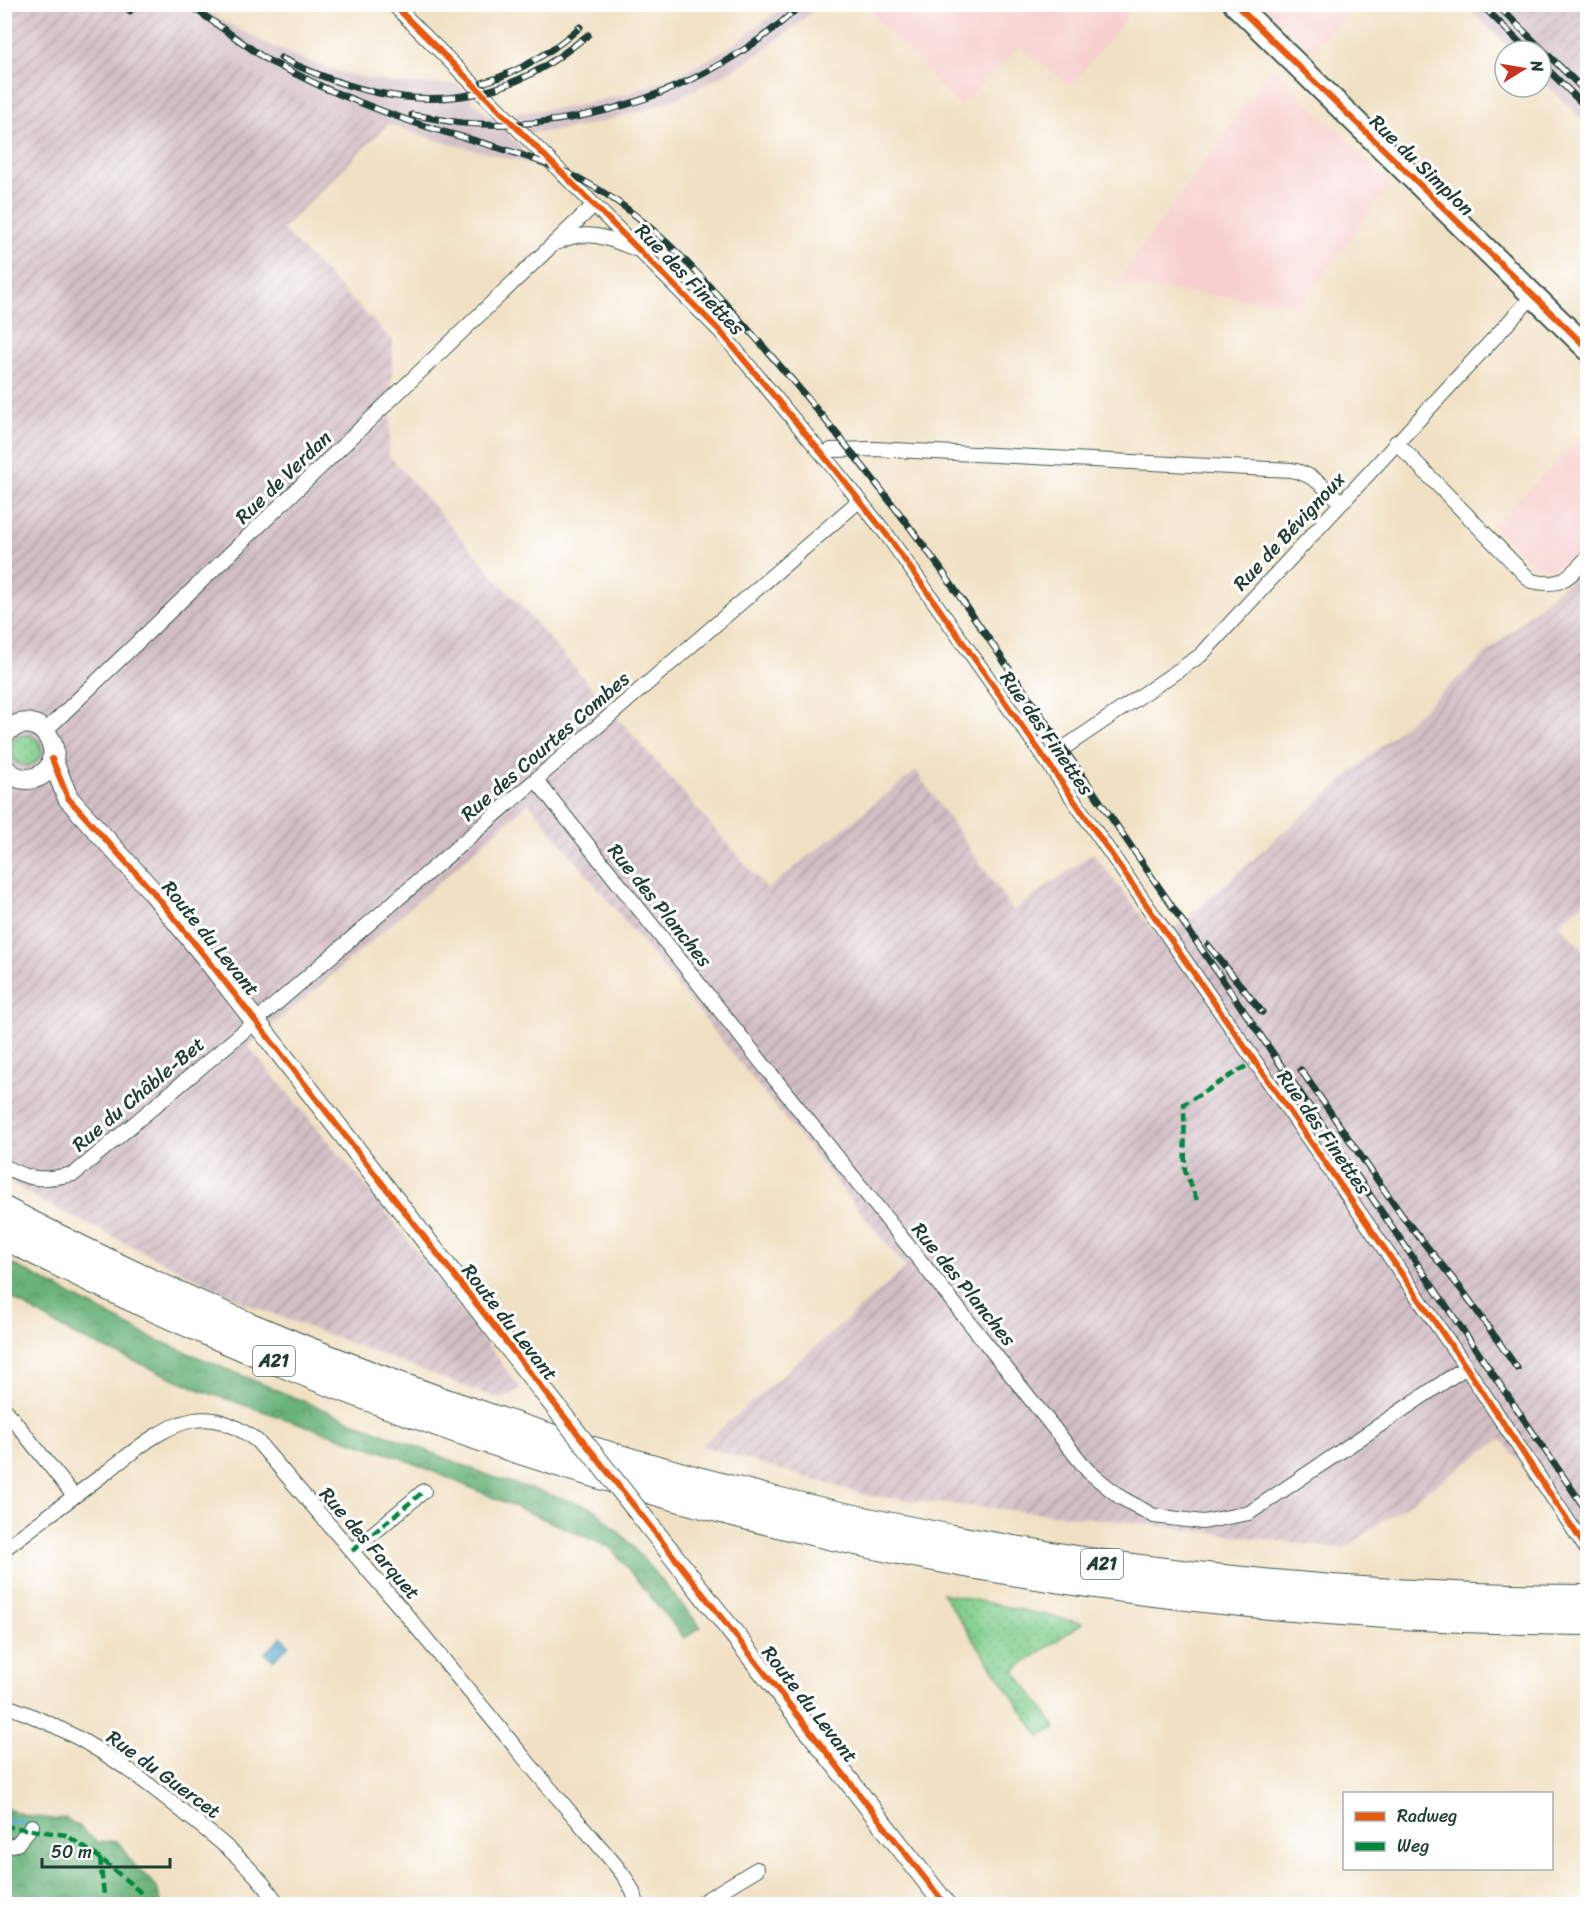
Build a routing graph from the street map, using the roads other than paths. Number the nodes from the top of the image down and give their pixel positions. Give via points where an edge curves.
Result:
1 (393, 4) edge
2 (1235, 4) edge
3 (594, 205) junction
4 (546, 249) junction
5 (639, 250) junction
6 (1533, 296) junction
7 (1587, 349) edge
8 (1396, 442) junction
9 (823, 455) junction
10 (860, 500) junction
11 (1342, 503) junction
12 (1587, 557) edge
13 (9, 726) edge
14 (45, 731) junction
15 (52, 759) junction
16 (1046, 760) junction
17 (5, 770) edge
18 (31, 778) junction
19 (536, 780) junction
20 (68, 798) junction
21 (256, 1021) junction
22 (4, 1166) edge
23 (4, 1210) edge
24 (4, 1236) edge
25 (1466, 1367) junction
26 (4, 1408) edge
27 (424, 1491) dead end
28 (74, 1496) junction
29 (1583, 1535) edge
30 (4, 1549) edge
31 (352, 1551) junction
32 (1587, 1551) edge
33 (1587, 1598) edge
34 (1587, 1622) edge
35 (4, 1705) edge
36 (32, 1826) dead end
37 (4, 1847) edge
38 (757, 1869) dead end
39 (641, 1904) edge
40 (278, 1905) edge
41 (699, 1905) edge
42 (945, 1905) edge

1 - 3 street, Rue des Finettes
2 - 6 main road, Rue du Simplon
3 - 4 street, Rue de Verdan
3 - 5 street, Rue des Finettes
4 - 5 street, Rue de Verdan via 567,238 594,235
4 - 14 street, Rue de Verdan
5 - 9 street, Rue des Finettes via 720,331
6 - 7 main road, Rue du Simplon
6 - 8 street, Rue de Bévignoux
8 - 11 street, Rue de Bévignoux
8 - 12 street via 1531,580 1549,585 1566,579
9 - 10 street, Rue des Finettes
9 - 11 street via 831,450 874,449 1291,470 1312,477
10 - 16 street, Rue des Finettes
10 - 19 street, Rue des Courtes Combes
11 - 16 street, Rue de Bévignoux via 1200,655
13 - 14 street via 33,724
14 - 15 street, Route du Levant via 52,742
15 - 18 street via 44,772
15 - 20 street, Route du Levant
16 - 25 street, Rue des Finettes
17 - 18 street, Route du Levant via 18,778
18 - 20 street, Route du Levant
19 - 21 street, Rue des Courtes Combes
19 - 25 street, Rue des Planches via 1088,1471 1120,1497 1154,1516 1203,1522 1250,1513
20 - 21 street, Route du Levant via 152,891
21 - 22 street, Rue du Châble-Bet via 74,1174 48,1179 22,1176
21 - 42 street, Route du Levant, bridge
23 - 33 highway, A21 via 204,1307 403,1387 584,1448 794,1505 1008,1549 1210,1578 1385,1593
24 - 34 highway, A21 via 234,1345 412,1415 574,1469 793,1529 981,1568 1169,1596 1344,1613
25 - 29 street, Rue des Finettes
26 - 28 street
27 - 31 street
28 - 30 street, Rue des Farquet
28 - 31 street, Rue des Farquet via 167,1430 194,1420 221,1421 257,1441
29 - 32 street, Rue des Finettes
31 - 39 street, Rue des Farquet via 626,1879
35 - 40 street, Rue du Guercet via 61,1728 123,1764 239,1858
36 - 37 street via 17,1844
38 - 41 street

